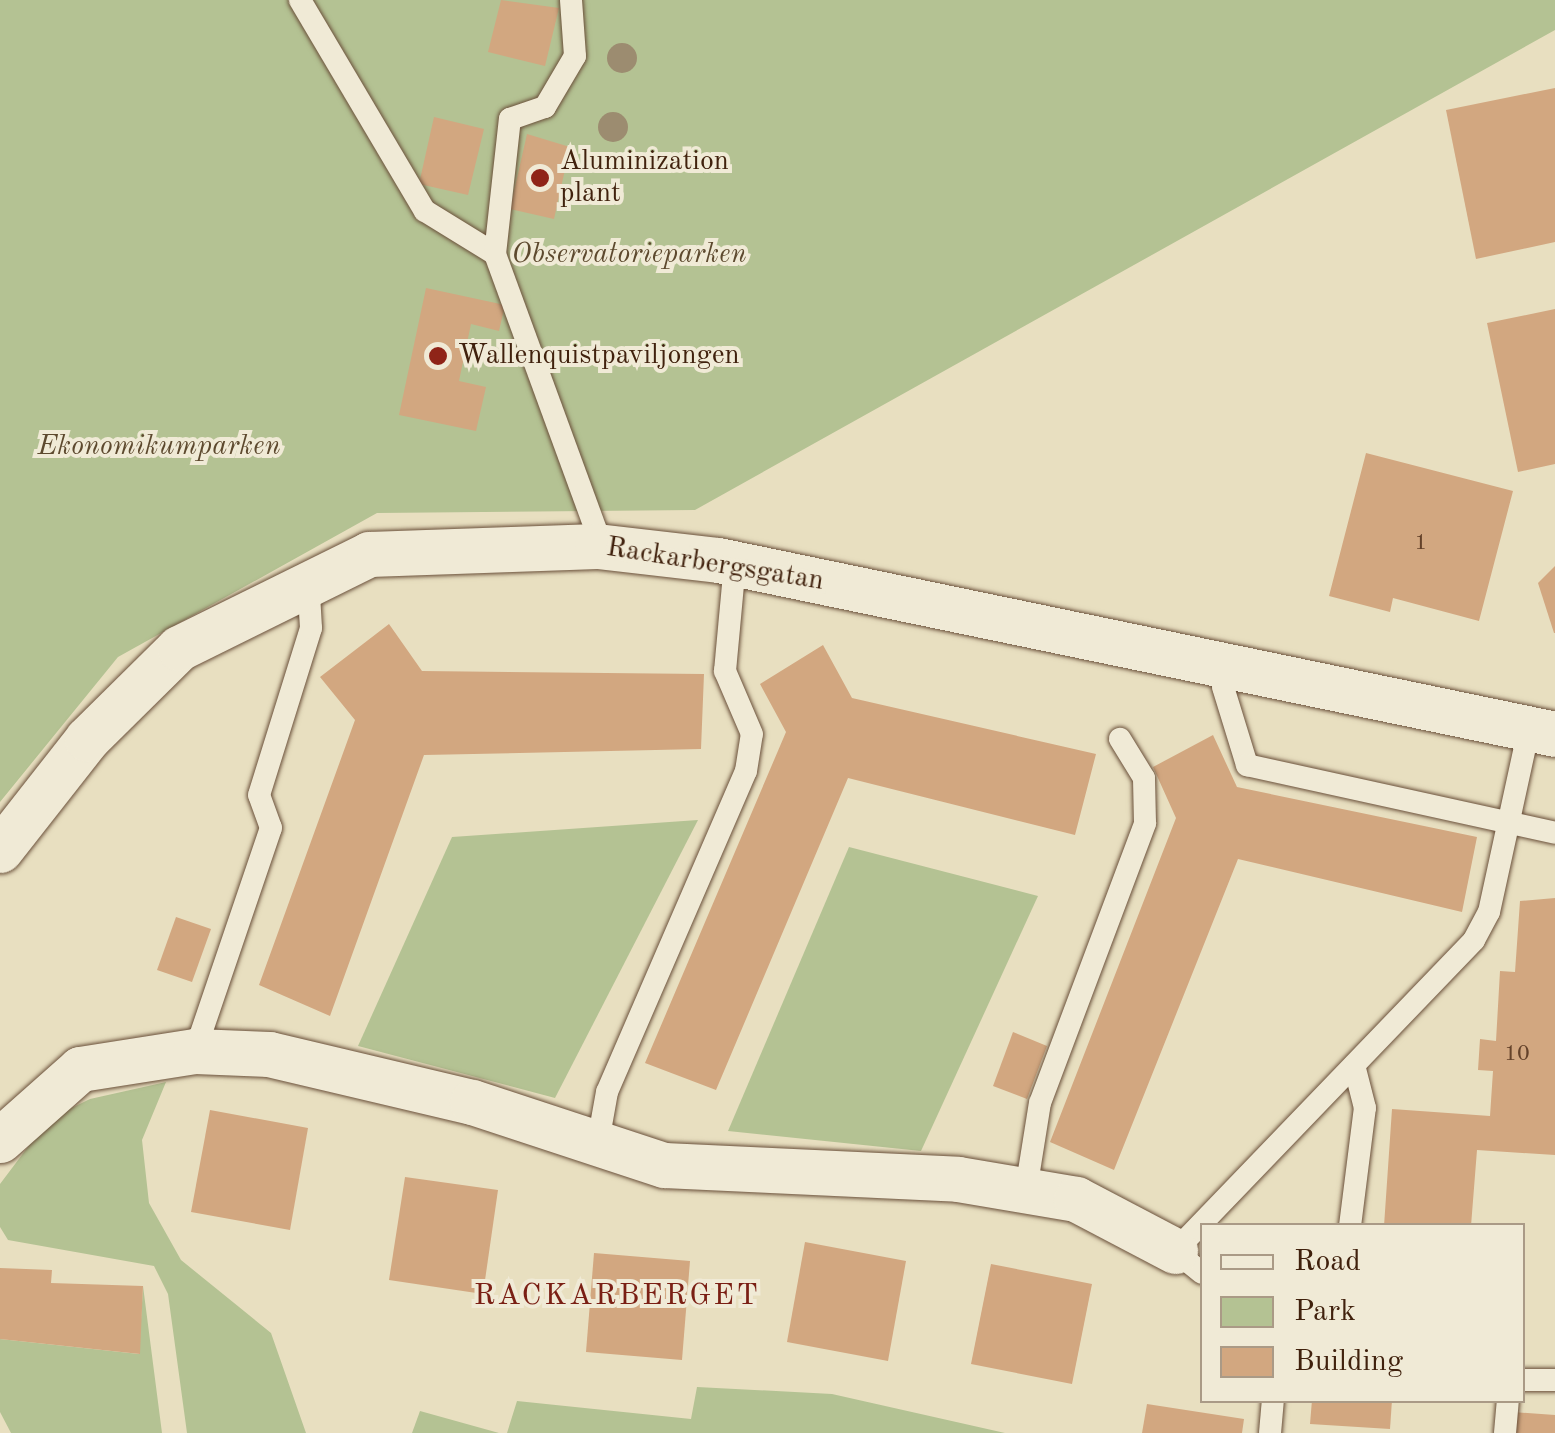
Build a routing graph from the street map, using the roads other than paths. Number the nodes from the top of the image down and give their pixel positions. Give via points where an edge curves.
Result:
1 (300, 0) edge
2 (571, 0) edge
3 (495, 254) junction
4 (688, 533) dead end
5 (597, 546) junction
6 (735, 563) junction
7 (308, 578) junction
8 (1230, 663) junction
9 (1542, 731) edge
10 (1120, 739) dead end
11 (1510, 819) junction
12 (1555, 833) edge
13 (0, 850) edge
14 (195, 1051) junction
15 (1354, 1065) junction
16 (0, 1140) edge
17 (598, 1142) junction
18 (1026, 1190) junction
19 (1222, 1223) edge
20 (1350, 1223) edge
21 (1189, 1262) edge
22 (1525, 1380) edge
23 (1555, 1380) edge
24 (1273, 1403) edge
25 (1508, 1403) edge
26 (1270, 1433) edge
27 (1505, 1433) edge

1 - 3 lane via 425,211
2 - 3 lane via 575,56 546,107 510,120
3 - 5 lane
4 - 5 lane via 663,547
5 - 6 street, Rackarbergsgatan
5 - 7 street, Rackarbergsgatan via 369,554
6 - 8 street, Rackarbergsgatan
6 - 17 lane via 726,671 752,734 746,771 608,1092
7 - 13 street, Rackarbergsgatan via 180,648 88,739
7 - 14 lane via 312,628 259,794 271,828
8 - 9 street, Rackarbergsgatan
8 - 11 lane via 1223,687 1247,766
9 - 11 lane, Rackarbergsgatan
10 - 18 lane via 1144,778 1145,823 1040,1104
11 - 12 lane
11 - 15 lane, Rackarbergsgatan via 1474,940
14 - 16 street, Rackarbergsgatan via 80,1069
14 - 17 street, Rackarbergsgatan via 270,1054
15 - 19 lane, Rackarbergsgatan
15 - 20 lane via 1365,1108
17 - 18 street, Rackarbergsgatan via 714,1170 958,1179
18 - 21 street, Rackarbergsgatan via 1076,1199
22 - 23 lane
24 - 26 lane
25 - 27 lane

